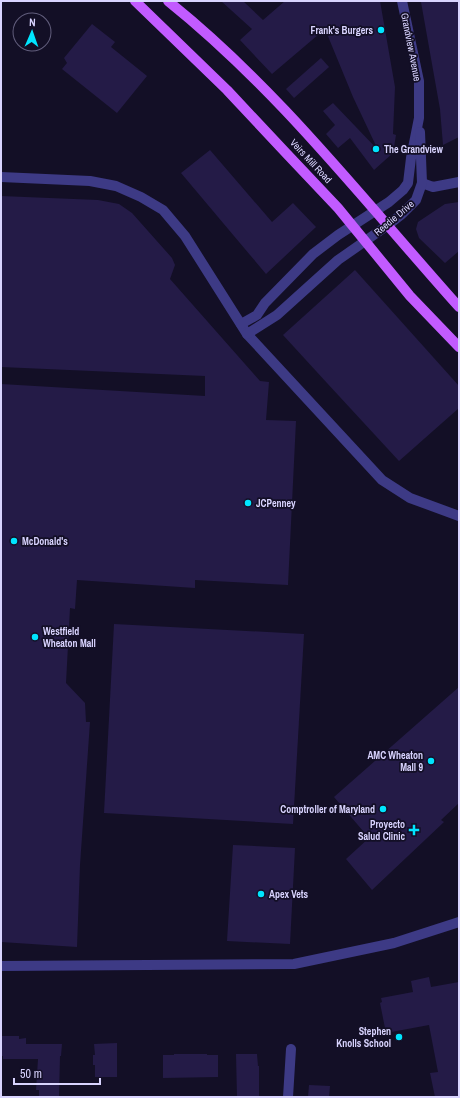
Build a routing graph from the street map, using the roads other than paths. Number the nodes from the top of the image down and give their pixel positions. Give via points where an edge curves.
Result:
1 (135, 1) edge
2 (168, 1) edge
3 (402, 1) edge
4 (419, 118) junction
5 (1, 177) edge
6 (459, 182) edge
7 (422, 183) junction
8 (376, 211) junction
9 (388, 225) junction
10 (352, 227) junction
11 (365, 242) junction
12 (459, 307) edge
13 (241, 324) junction
14 (247, 334) junction
15 (459, 347) edge
16 (459, 516) edge
17 (459, 922) edge
18 (1, 966) edge
19 (291, 1048) dead end
20 (288, 1097) edge

1 - 10 main road, Veirs Mill Road via 232,95 338,208
2 - 8 main road, Veirs Mill Road via 200,27 252,77
3 - 4 street, Grandview Avenue via 419,80
4 - 7 street, Grandview Avenue
4 - 8 street, Grandview Avenue via 408,183
5 - 13 street via 90,181 116,186 163,210 185,236
6 - 7 street via 432,187
7 - 9 street, Reedie Drive via 416,200
8 - 9 main road, Veirs Mill Road
8 - 10 street, Grandview Avenue
9 - 11 street, Reedie Drive
9 - 12 main road, Veirs Mill Road
10 - 11 main road, Veirs Mill Road
10 - 13 street, Grandview Avenue via 313,254 265,303 257,315
11 - 14 street, Reedie Drive via 332,264 277,315
11 - 15 main road, Veirs Mill Road via 410,296
13 - 14 street
14 - 16 street via 382,480 410,498
17 - 18 street via 394,943 294,964
19 - 20 street

